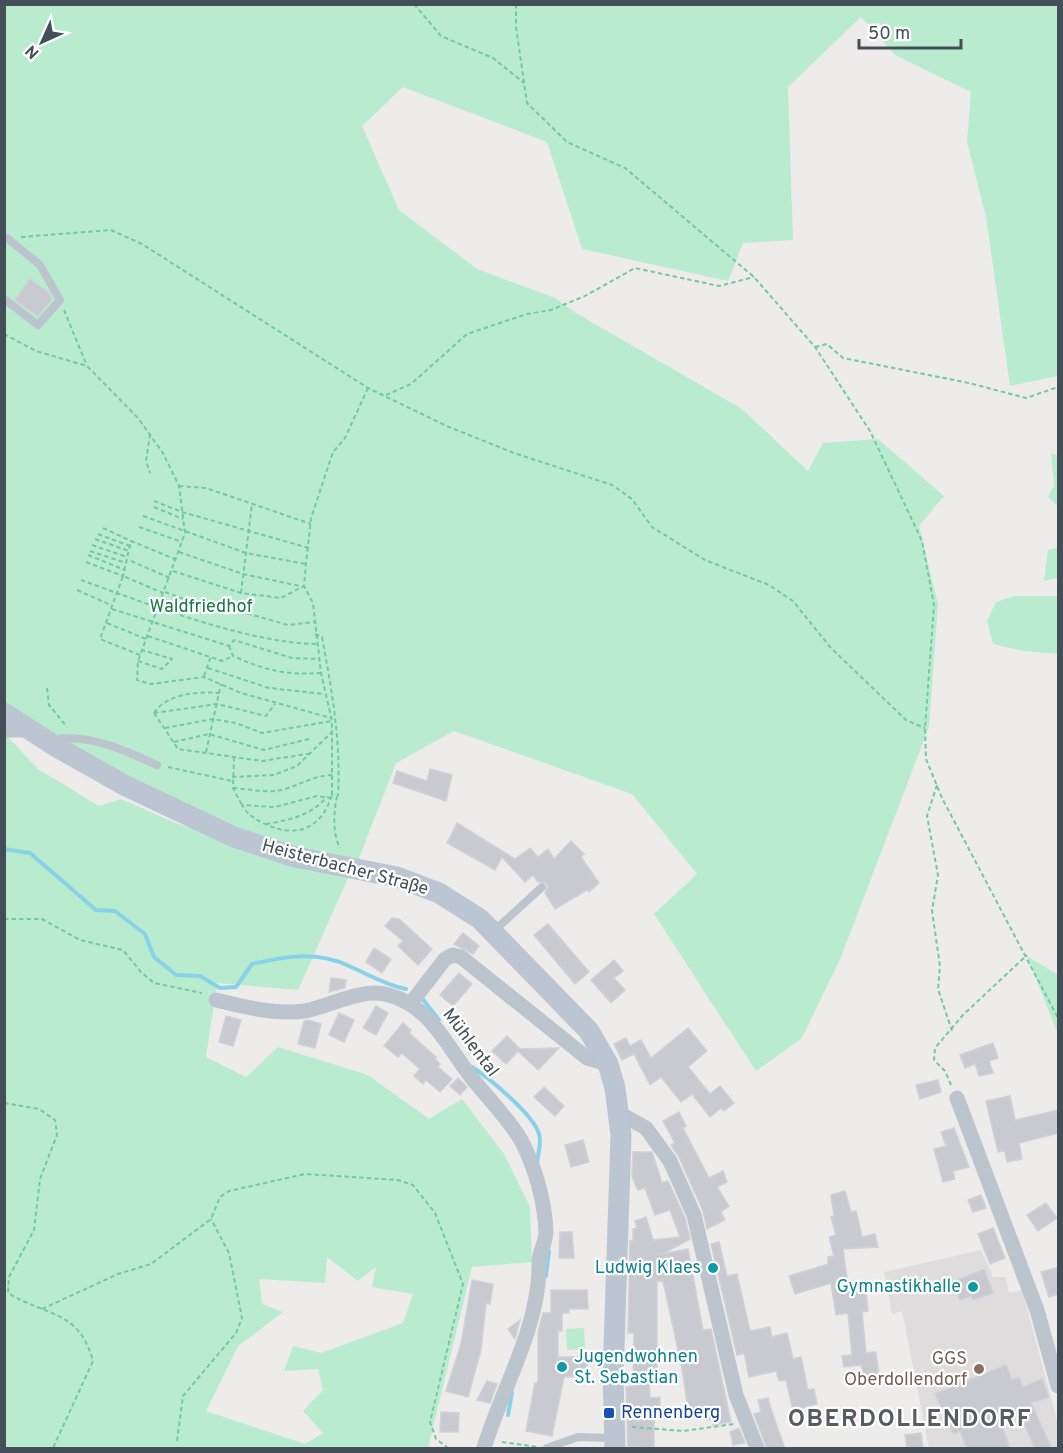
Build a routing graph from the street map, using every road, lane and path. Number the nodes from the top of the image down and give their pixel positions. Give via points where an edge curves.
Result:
1 (414, 4) edge
2 (516, 4) edge
3 (525, 83) junction
4 (7, 238) joint
5 (754, 277) junction
6 (4, 299) edge
7 (60, 300) junction
8 (4, 334) edge
9 (815, 347) junction
10 (87, 366) junction
11 (1059, 387) edge
12 (368, 388) junction
13 (386, 395) junction
14 (150, 434) junction
15 (150, 473) dead end
16 (179, 486) junction
17 (154, 501) dead end
18 (252, 504) junction
19 (154, 507) dead end
20 (182, 512) junction
21 (143, 516) dead end
22 (183, 519) junction
23 (311, 524) junction
24 (140, 527) dead end
25 (102, 528) dead end
26 (248, 531) junction
27 (185, 532) junction
28 (98, 534) dead end
29 (95, 539) dead end
30 (131, 541) junction
31 (182, 543) junction
32 (92, 545) dead end
33 (130, 546) junction
34 (309, 548) junction
35 (90, 551) dead end
36 (129, 551) junction
37 (179, 552) junction
38 (246, 553) junction
39 (88, 555) dead end
40 (127, 557) junction
41 (177, 560) junction
42 (131, 561) dead end
43 (86, 562) dead end
44 (126, 563) junction
45 (306, 564) junction
46 (125, 570) junction
47 (173, 571) junction
48 (243, 574) junction
49 (123, 576) junction
50 (170, 578) junction
51 (81, 580) dead end
52 (302, 586) junction
53 (77, 590) dead end
54 (164, 592) junction
55 (118, 593) junction
56 (241, 593) junction
57 (158, 606) junction
58 (113, 607) junction
59 (153, 622) junction
60 (314, 622) junction
61 (107, 623) junction
62 (315, 634) junction
63 (147, 637) junction
64 (317, 644) junction
65 (230, 646) junction
66 (142, 650) junction
67 (140, 655) junction
68 (211, 656) junction
69 (233, 656) junction
70 (320, 658) junction
71 (138, 661) junction
72 (208, 668) junction
73 (321, 674) junction
74 (204, 677) junction
75 (221, 683) junction
76 (46, 688) dead end
77 (219, 693) junction
78 (325, 694) junction
79 (275, 703) junction
80 (217, 704) junction
81 (4, 713) edge
82 (154, 713) junction
83 (213, 719) junction
84 (331, 719) junction
85 (165, 728) junction
86 (925, 728) junction
87 (4, 730) edge
88 (30, 730) junction
89 (333, 731) junction
90 (209, 734) junction
91 (78, 737) junction
92 (309, 739) dead end
93 (174, 742) junction
94 (55, 746) junction
95 (206, 752) junction
96 (313, 753) junction
97 (234, 757) junction
98 (157, 765) joint
99 (334, 775) junction
100 (232, 779) junction
101 (937, 785) junction
102 (233, 788) junction
103 (332, 796) junction
104 (338, 796) junction
105 (327, 797) junction
106 (242, 805) junction
107 (266, 824) junction
108 (341, 850) dead end
109 (542, 886) dead end
110 (4, 919) edge
111 (493, 932) junction
112 (1027, 955) junction
113 (216, 999) joint
114 (411, 1003) junction
115 (1059, 1018) edge
116 (952, 1031) junction
117 (608, 1064) junction
118 (957, 1098) joint
119 (4, 1103) edge
120 (619, 1113) junction
121 (211, 1219) junction
122 (42, 1309) junction
123 (1059, 1386) edge
124 (746, 1422) junction
125 (614, 1437) edge
126 (177, 1441) dead end
127 (485, 1445) edge
128 (547, 1448) edge
129 (53, 1449) edge
130 (448, 1449) edge
131 (757, 1449) edge

1 - 3 path via 441,36 493,58
2 - 3 path
3 - 5 path via 527,103 567,142 625,168
4 - 7 lane via 40,265
4 - 12 path via 111,230 142,244
5 - 9 path
5 - 13 path via 719,286 635,268 551,310 526,314 467,334 411,384
6 - 7 lane via 39,325
7 - 10 path
8 - 10 path via 36,351
9 - 11 path via 827,344 843,358 1026,398
9 - 86 path via 870,430 922,541 934,605
10 - 14 path
12 - 13 path
12 - 23 path via 345,438 333,452
13 - 86 path via 503,449 612,485 632,499 652,527 705,560 770,585 793,601 830,647 889,704 906,720
14 - 15 path via 146,461
14 - 16 path
16 - 18 path via 206,488
16 - 20 path
17 - 20 path
18 - 23 path
18 - 26 path
19 - 22 path
20 - 22 path
20 - 26 path
21 - 27 path
22 - 27 path
23 - 34 path
24 - 31 path
25 - 30 path
26 - 34 path
26 - 38 path
27 - 31 path
27 - 38 path
28 - 33 path
29 - 36 path
30 - 33 path
30 - 41 path
31 - 37 path
32 - 40 path
33 - 36 path
34 - 45 path
35 - 44 path
36 - 40 path
37 - 41 path
37 - 48 path
38 - 45 path
38 - 48 path
39 - 46 path
40 - 44 path
41 - 47 path
42 - 50 path
43 - 49 path
44 - 46 path
45 - 52 path
46 - 49 path
47 - 50 path
47 - 56 path
48 - 52 path
48 - 56 path
49 - 54 path
49 - 55 path
50 - 54 path
51 - 55 path
52 - 56 path via 281,597
52 - 60 path via 313,603
53 - 58 path
54 - 57 path
54 - 60 path via 216,611 218,606 224,607 288,625
55 - 57 path
55 - 58 path
57 - 59 path
57 - 64 path via 292,644
58 - 59 path
58 - 61 path
59 - 63 path
59 - 65 path
60 - 62 path
61 - 63 path
61 - 67 path via 100,639
62 - 64 path
62 - 104 path via 322,637 337,718
63 - 66 path
63 - 68 path
64 - 70 path
65 - 69 path
65 - 70 path via 234,640 292,658
66 - 67 path
66 - 71 path via 172,659 162,669
67 - 71 path
68 - 69 path via 222,661
68 - 72 path
69 - 73 path via 286,675
70 - 73 path
71 - 74 path via 137,680 151,684
72 - 74 path
72 - 78 path via 269,688
73 - 78 path
74 - 75 path
75 - 77 path
75 - 79 path
76 - 91 path via 49,705
77 - 80 path
77 - 82 path via 187,695 159,705
78 - 84 path
79 - 80 path via 266,716
79 - 84 path
80 - 82 path
80 - 83 path
81 - 88 main road, Heisterbacher Straße
82 - 85 path
83 - 84 path via 262,733
83 - 85 path
83 - 90 path
84 - 89 path
85 - 93 path
86 - 101 path via 926,759
87 - 88 street
88 - 94 main road, Heisterbacher Straße
89 - 96 path
89 - 99 path
90 - 92 path via 264,750
90 - 93 path
90 - 95 path
91 - 94 lane via 62,738
91 - 98 lane via 119,747
93 - 95 path via 178,749
94 - 111 main road, Heisterbacher Straße via 154,800 234,837 295,857 424,886 480,919
95 - 97 path
96 - 97 path via 262,761
96 - 100 path via 297,766 274,775
97 - 100 path
98 - 100 path
99 - 102 path via 313,777 282,790
99 - 103 path
100 - 102 path
101 - 112 path
101 - 116 path via 927,816 938,875 932,911 940,966 938,989
102 - 106 path
103 - 104 path
103 - 105 path
103 - 107 path via 324,813 303,830 291,832
104 - 108 path via 335,814
105 - 106 path via 275,807
105 - 107 path via 316,808 291,820
106 - 107 path via 247,814
109 - 111 lane
110 - 113 path via 42,919 80,940 123,950 154,982
111 - 117 main road, Heisterbacher Straße via 589,1030
112 - 115 path
112 - 116 path via 963,1015
113 - 114 street, Mühlental via 278,1012 303,1011 369,995 387,994
114 - 117 street via 445,958 461,957 587,1058
114 - 127 street, Mühlental via 439,1029 461,1064 523,1143 539,1188 546,1233 537,1294
116 - 118 path via 935,1048 934,1060 945,1071
117 - 120 main road, Heisterbacher Straße
118 - 123 street via 1037,1310
119 - 122 path via 39,1109 55,1120 57,1135 40,1179 34,1230 9,1277 8,1293
120 - 124 street via 646,1128 670,1161 694,1215 736,1395
120 - 125 main road, Heisterbacher Straße
121 - 122 path via 151,1264 118,1274
121 - 126 path via 229,1253 242,1318 236,1334 183,1396
121 - 130 path via 220,1197 229,1191 305,1174 398,1180 413,1185 435,1213 463,1284 430,1422 436,1439
122 - 129 path via 76,1325 88,1341 93,1361
124 - 125 path
124 - 131 street
125 - 128 lane via 578,1437
127 - 128 path

